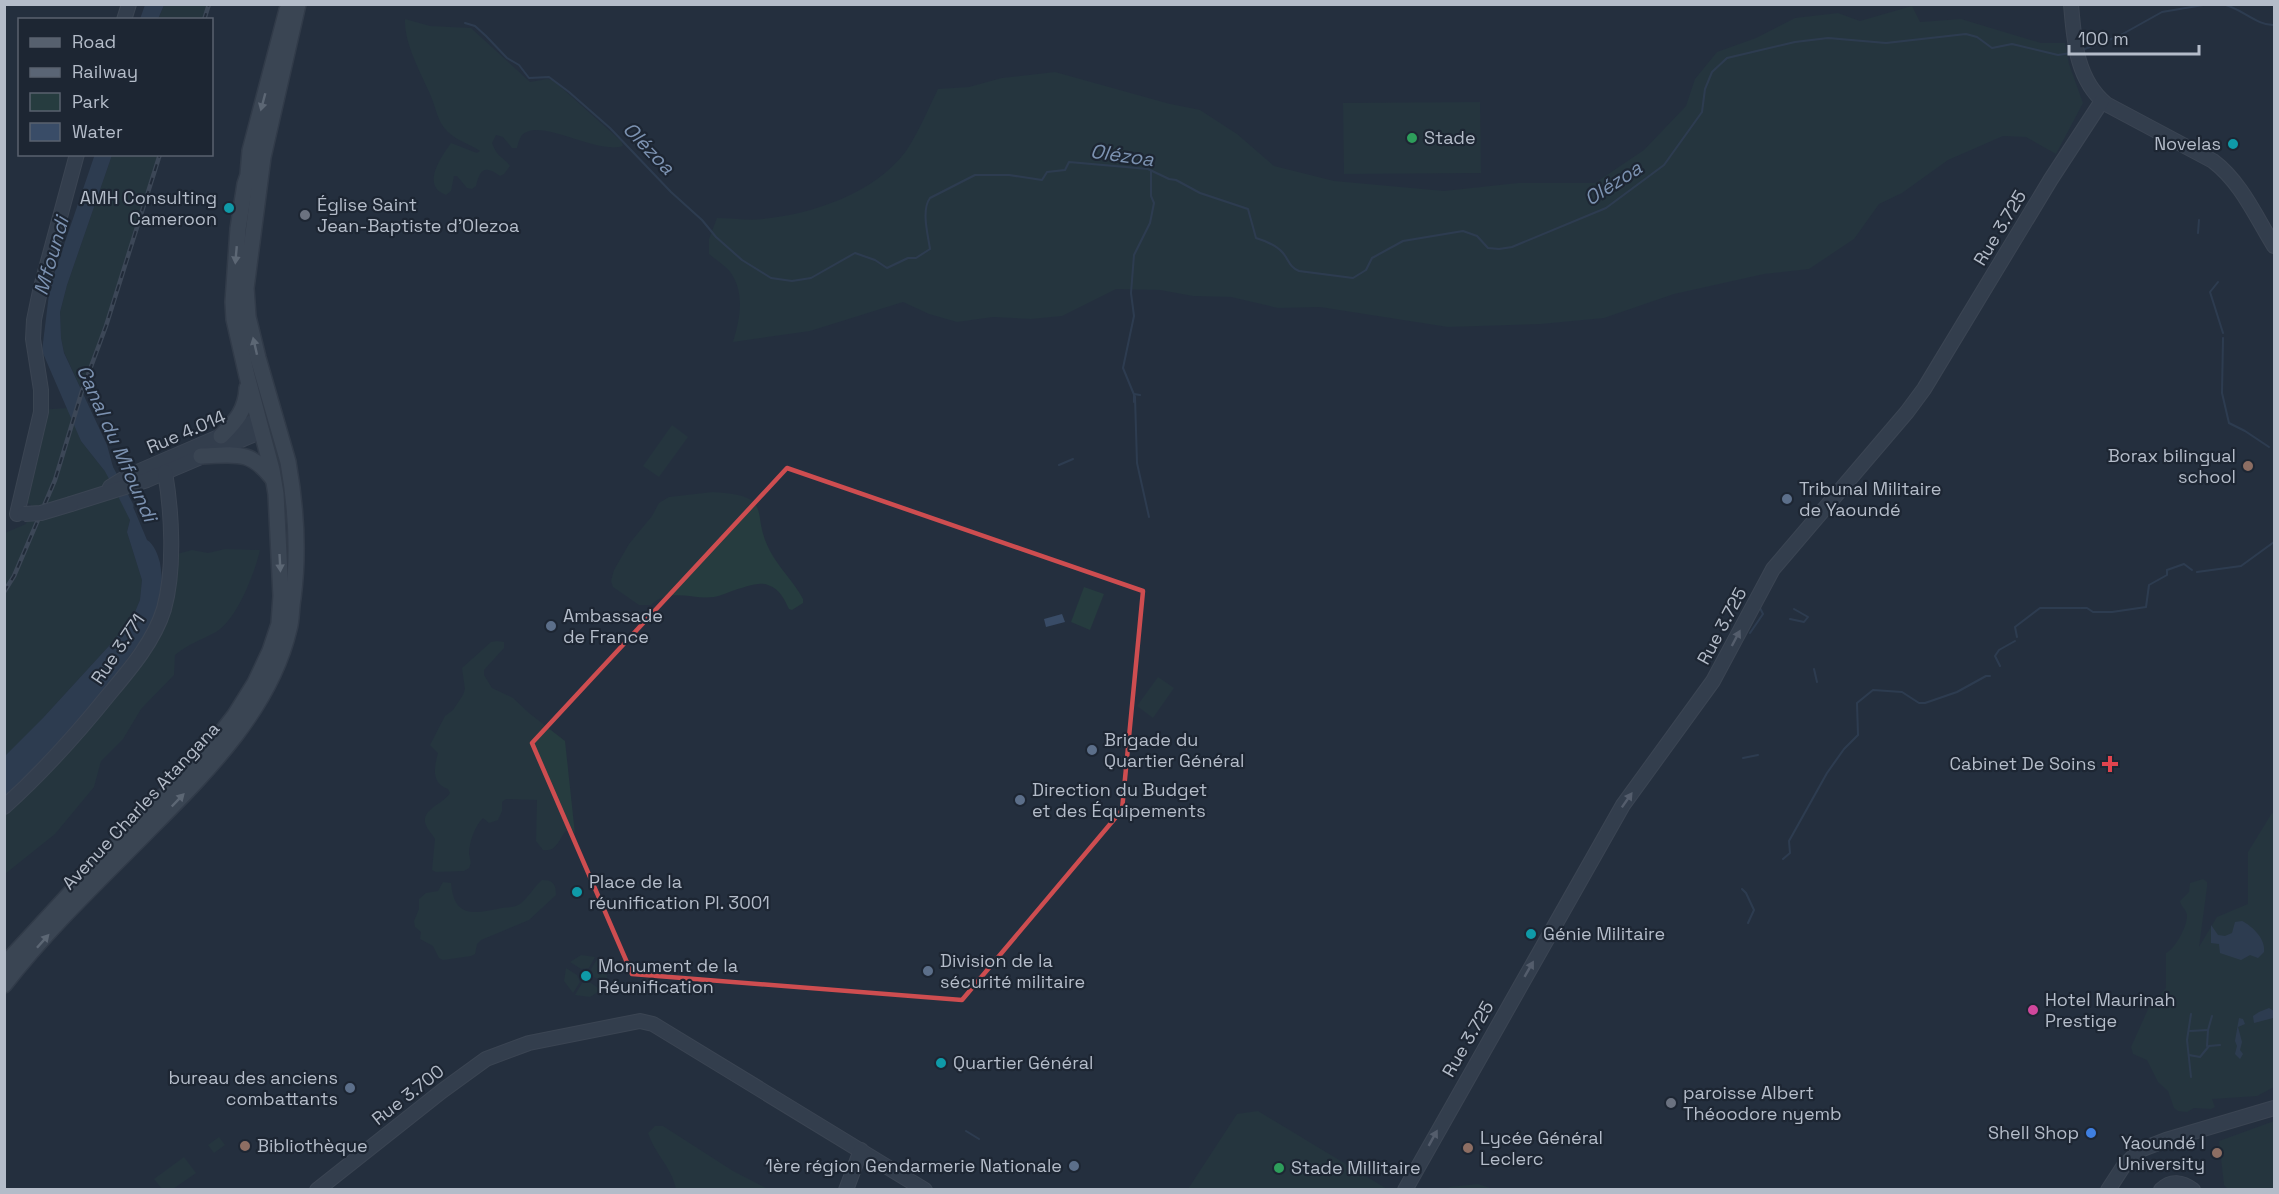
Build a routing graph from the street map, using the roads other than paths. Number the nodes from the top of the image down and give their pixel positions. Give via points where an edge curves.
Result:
1 (288, 4) edge
2 (298, 4) edge
3 (2071, 4) edge
4 (2102, 101) junction
5 (76, 156) edge
6 (2274, 246) edge
7 (247, 376) junction
8 (266, 422) junction
9 (221, 436) junction
10 (201, 456) junction
11 (165, 472) junction
12 (274, 480) junction
13 (98, 495) junction
14 (15, 514) edge
15 (4, 807) edge
16 (4, 965) edge
17 (4, 985) edge
18 (2274, 1108) edge
19 (861, 1150) junction
20 (317, 1190) edge
21 (846, 1190) edge
22 (925, 1190) edge
23 (1405, 1190) edge
24 (2108, 1190) edge
25 (2161, 1190) edge
26 (2193, 1190) edge

1 -> 7 main road, Avenue Charles Atangana via 250,151 238,229 234,319
8 -> 2 main road, Avenue Charles Atangana via 246,288 263,157
3 - 4 main road via 2075,48 2090,87
4 - 6 main road via 2224,170
23 -> 4 main road, Rue 3.725 via 1623,805 1713,681 1773,569 1924,389
5 - 14 main road via 34,320 40,412
7 - 8 main road, Avenue Charles Atangana
7 - 9 main road via 246,404
8 - 9 main road, Rue 4.014
8 - 10 main road, Rue 4.014
8 - 12 main road, Avenue Charles Atangana
17 -> 8 main road, Avenue Charles Atangana via 212,764 244,723 280,658 290,629 296,566 292,486
9 - 13 main road, Rue 4.014 via 128,476
10 - 11 main road, Rue 4.014
10 - 12 main road via 253,458
11 - 13 main road, Rue 4.014
11 - 15 main road, Rue 3.771 via 170,499 169,577 157,626 135,663 70,742
12 -> 16 main road, Avenue Charles Atangana via 281,609 270,651 255,683 204,755
13 - 14 main road, Rue 4.014, bridge via 41,513
18 - 24 main road via 2140,1150
19 - 20 main road, Rue 3.700 via 653,1024 640,1022 501,1052 474,1067
19 - 21 main road
19 - 22 main road
25 - 26 main road via 2172,1183

